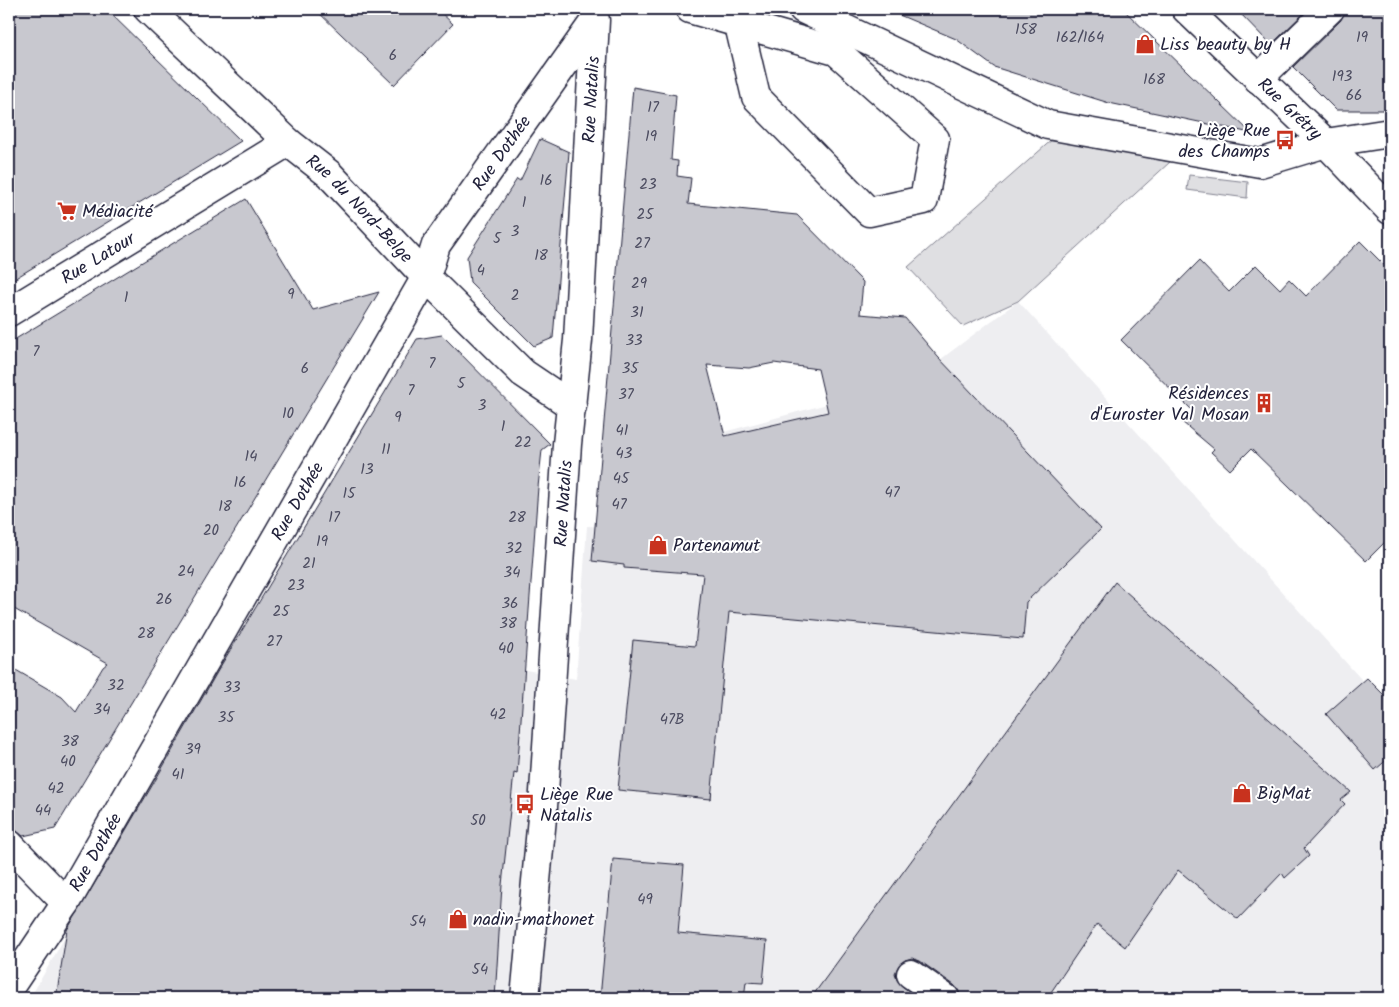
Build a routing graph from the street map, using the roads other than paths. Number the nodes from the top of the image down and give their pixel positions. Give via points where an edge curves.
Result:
1 (148, 9) edge
2 (690, 9) edge
3 (803, 9) edge
4 (1186, 9) edge
5 (1330, 9) edge
6 (597, 15) edge
7 (739, 25) junction
8 (1258, 79) junction
9 (1390, 133) edge
10 (288, 142) junction
11 (1326, 143) junction
12 (1390, 210) edge
13 (426, 276) junction
14 (9, 312) edge
15 (572, 406) junction
16 (9, 844) edge
17 (66, 903) junction
18 (911, 974) dead end
19 (9, 988) edge
20 (525, 998) edge
21 (945, 998) edge

1 - 10 street, Rue du Nord-Belge
2 - 7 street
3 - 11 street via 1048,126 1260,163
4 - 8 street, Rue Grétry
5 - 8 street
6 - 13 street, Rue Dothée via 436,245
6 - 15 street, Rue Natalis
7 - 7 street via 756,97 869,212 924,200 935,139 836,52
8 - 11 street, Rue Grétry
9 - 11 street
10 - 13 street, Rue du Nord-Belge via 329,174
10 - 14 street, Rue Latour
11 - 12 street, Rue Grétry
13 - 15 street, Rue du Nord-Belge via 523,373
13 - 17 street, Rue Dothée
15 - 20 street, Rue Natalis
16 - 17 street
17 - 19 street, Rue Dothée
18 - 21 street

